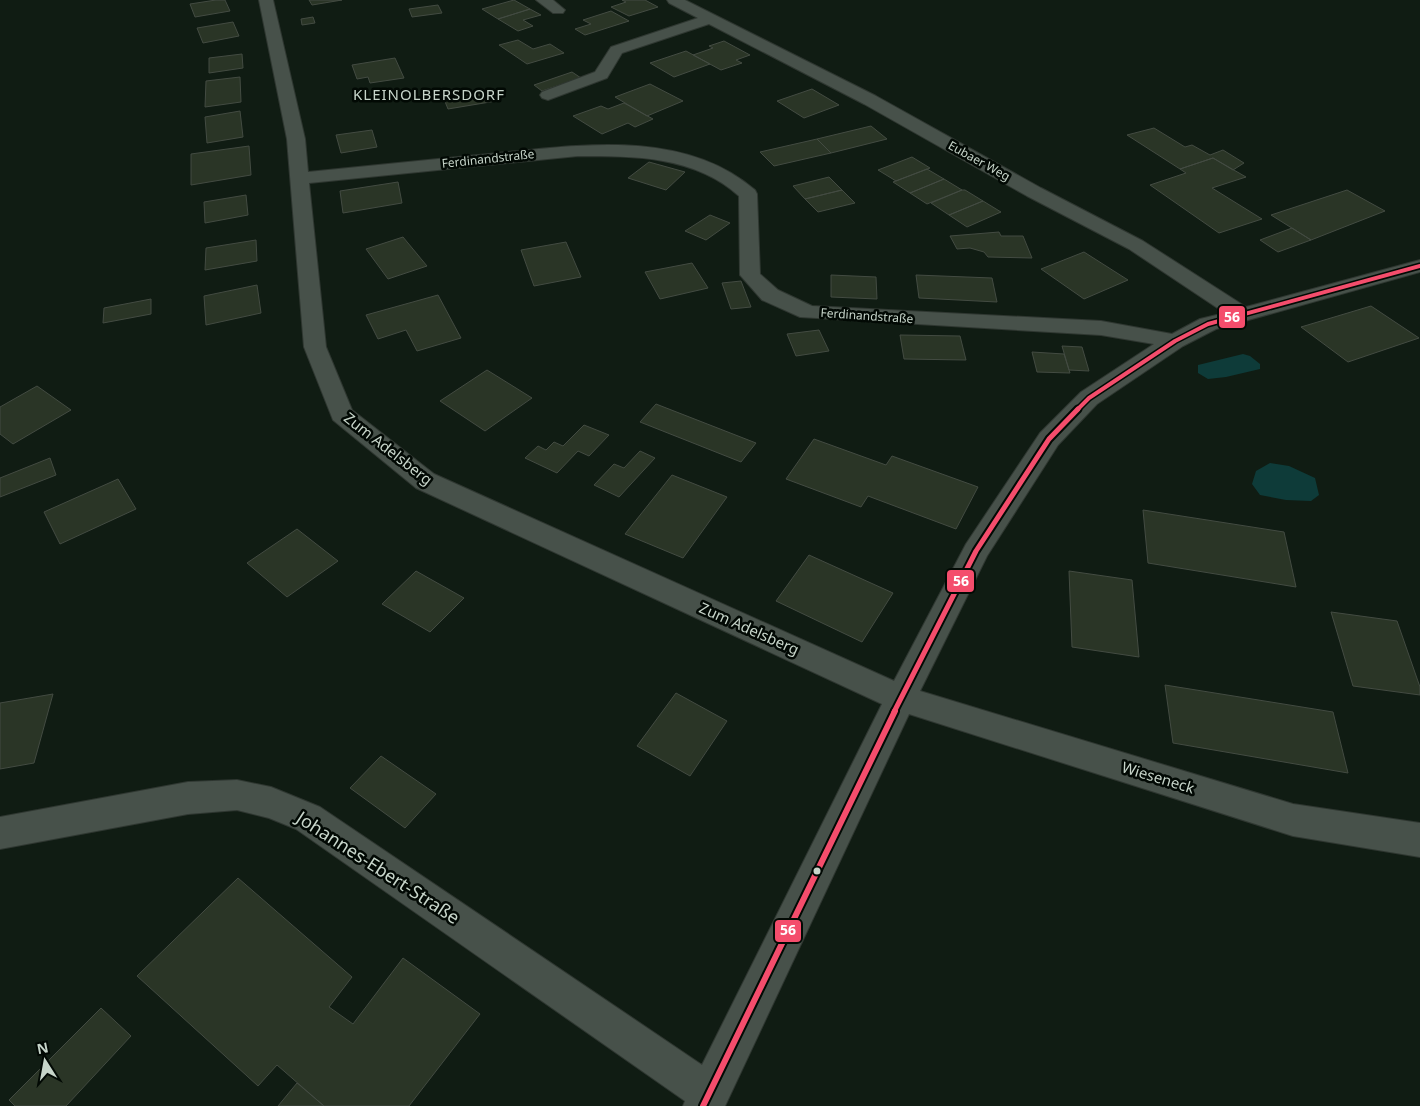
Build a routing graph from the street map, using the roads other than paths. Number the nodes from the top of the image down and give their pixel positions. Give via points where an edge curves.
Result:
1 (266, 0) edge
2 (543, 0) edge
3 (674, 0) edge
4 (558, 10) dead end
5 (709, 19) junction
6 (548, 94) dead end
7 (299, 178) junction
8 (1420, 266) edge
9 (1242, 314) junction
10 (1175, 341) junction
11 (901, 698) junction
12 (0, 833) edge
13 (1420, 840) edge
14 (707, 1100) edge

1 - 7 street, Zum Adelsberg via 296,139
2 - 4 street
3 - 5 street, Eubaer Weg
5 - 6 street via 616,50 601,75
5 - 9 street, Eubaer Weg via 870,100 1026,188 1136,245
7 - 10 street, Ferdinandstraße via 578,151 624,150 663,155 725,176 748,194 750,275 770,295 808,312 1101,328
7 - 11 street, Zum Adelsberg via 315,347 342,414 424,481
8 - 9 street
9 - 10 street via 1208,324
10 - 11 street via 1089,398 1049,439 976,551
11 - 13 street, Wieseneck via 1293,820
11 - 14 street
12 - 14 street, Johannes-Ebert-Straße via 188,798 237,795 271,803 308,818

